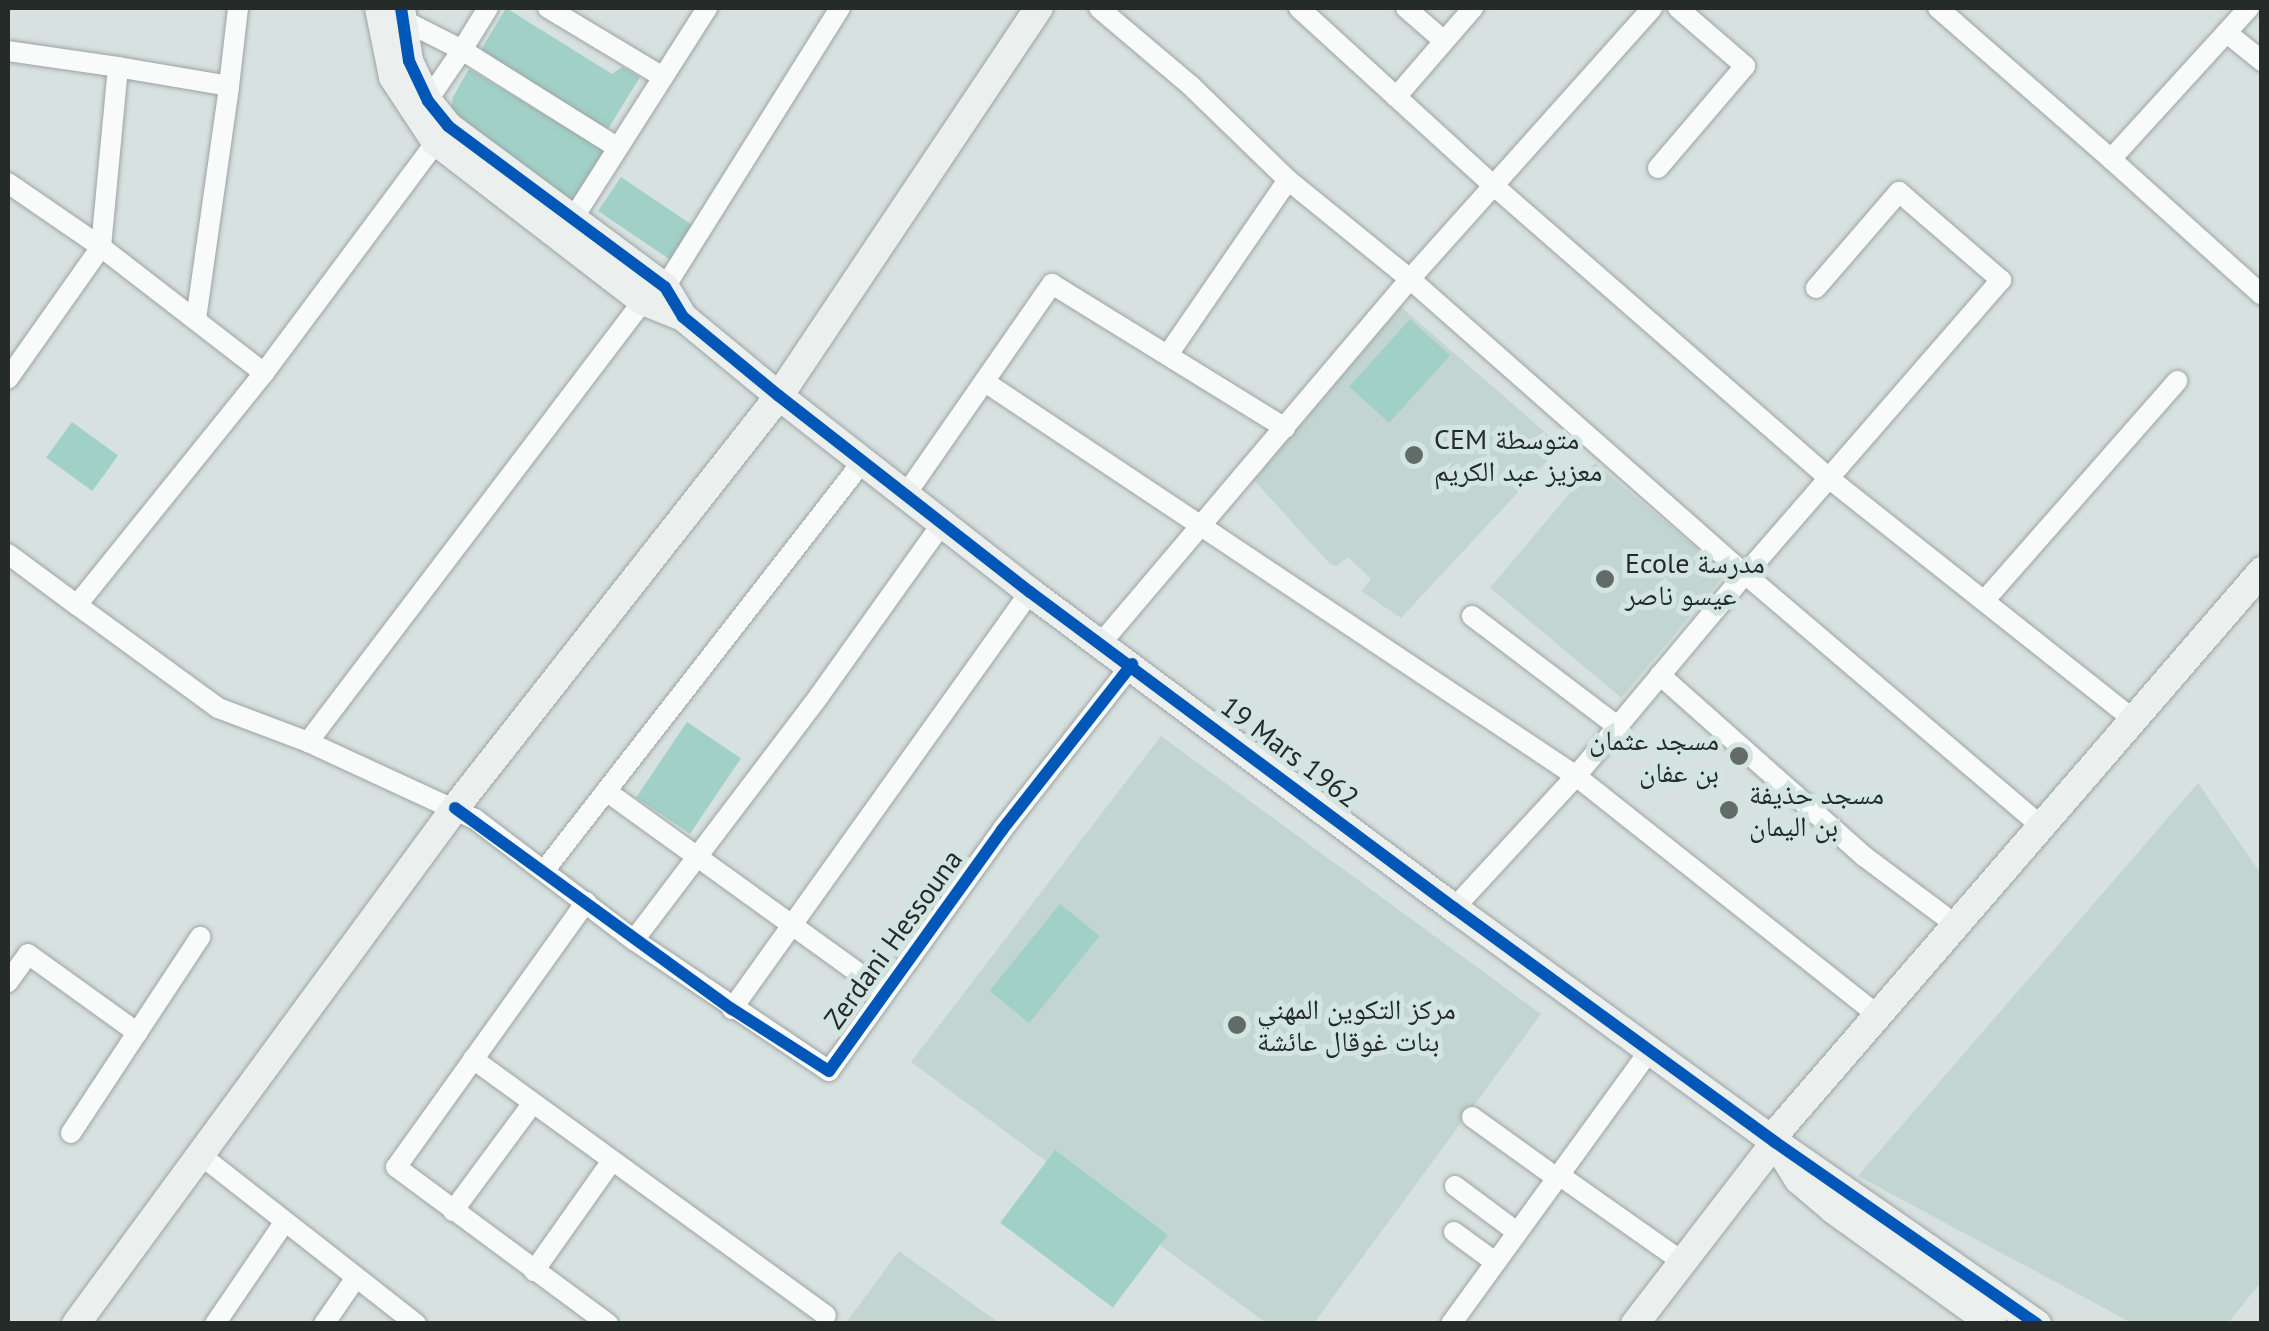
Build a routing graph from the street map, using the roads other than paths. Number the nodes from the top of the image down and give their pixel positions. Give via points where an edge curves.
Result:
1 (238, 8) edge
2 (488, 8) edge
3 (548, 8) edge
4 (707, 8) edge
5 (1039, 8) edge
6 (1099, 8) edge
7 (1299, 8) edge
8 (1406, 8) edge
9 (1473, 8) edge
10 (1652, 8) edge
11 (1678, 8) edge
12 (1938, 8) edge
13 (2249, 8) edge
14 (836, 9) edge
15 (400, 13) edge
16 (2227, 33) junction
17 (1444, 40) junction
18 (462, 50) junction
19 (8, 51) edge
20 (2262, 61) edge
21 (118, 67) junction
22 (663, 77) junction
23 (230, 86) junction
24 (1396, 97) junction
25 (422, 108) junction
26 (442, 134) junction
27 (618, 148) junction
28 (2111, 159) junction
29 (1658, 168) dead end
30 (1288, 180) junction
31 (8, 183) edge
32 (1493, 185) junction
33 (566, 229) junction
34 (101, 247) junction
35 (1410, 280) junction
36 (1816, 288) dead end
37 (654, 294) junction
38 (2262, 295) edge
39 (196, 319) junction
40 (1169, 353) junction
41 (264, 373) junction
42 (8, 380) edge
43 (2177, 380) dead end
44 (984, 382) junction
45 (779, 396) junction
46 (1286, 428) junction
47 (864, 462) junction
48 (1830, 479) junction
49 (906, 494) junction
50 (943, 522) junction
51 (1201, 528) junction
52 (8, 554) edge
53 (2262, 571) edge
54 (1744, 574) junction
55 (1030, 592) junction
56 (1984, 601) junction
57 (77, 605) junction
58 (1472, 616) dead end
59 (1102, 642) junction
60 (1132, 664) junction
61 (1660, 675) junction
62 (2132, 718) junction
63 (1617, 726) junction
64 (308, 742) junction
65 (1576, 776) junction
66 (606, 791) junction
67 (455, 808) junction
68 (2041, 826) junction
69 (697, 855) junction
70 (544, 871) junction
71 (586, 902) junction
72 (1454, 908) junction
73 (794, 923) junction
74 (1954, 924) junction
75 (200, 937) dead end
76 (634, 940) junction
77 (8, 982) edge
78 (885, 992) junction
79 (732, 1009) junction
80 (1875, 1013) junction
81 (138, 1033) junction
82 (1651, 1049) junction
83 (473, 1059) junction
84 (533, 1103) junction
85 (1472, 1117) dead end
86 (71, 1134) dead end
87 (1773, 1140) junction
88 (198, 1152) junction
89 (612, 1161) junction
90 (1558, 1176) junction
91 (1455, 1186) dead end
92 (453, 1211) junction
93 (284, 1223) junction
94 (1454, 1232) dead end
95 (1517, 1232) junction
96 (1495, 1262) junction
97 (1683, 1262) junction
98 (534, 1271) junction
99 (355, 1279) junction
100 (826, 1315) dead end
101 (76, 1324) edge
102 (215, 1324) edge
103 (324, 1324) edge
104 (416, 1324) edge
105 (608, 1324) edge
106 (1450, 1324) edge
107 (1635, 1324) edge
108 (1992, 1324) edge
109 (2036, 1324) edge

1 - 23 street
2 - 18 street
3 - 22 street
4 - 22 street
5 - 45 street
6 - 30 street
7 - 24 street
8 - 17 street
9 - 17 street
10 - 32 street
11 - 29 street via 1745,66
12 - 28 street
13 - 16 street
14 - 37 street
15 - 18 street
15 - 25 street via 389,66
16 - 20 street
16 - 28 street
17 - 24 street
18 - 25 street
18 - 27 street
19 - 21 street
21 - 23 street
21 - 34 street
22 - 27 street
23 - 39 street
24 - 32 street
25 - 26 street
26 - 33 street
26 - 41 street
27 - 33 street
28 - 38 street
30 - 35 street
30 - 40 street
31 - 34 street
32 - 35 street
32 - 48 street
33 - 37 street
34 - 39 street
34 - 42 street
35 - 46 street
35 - 54 street
36 - 48 street via 1899,192 2001,280
37 - 45 street, 19 Mars 1962
37 - 64 street
39 - 41 street
40 - 44 street via 1052,284
40 - 46 street
41 - 57 street
43 - 56 street
44 - 49 street
44 - 51 street
45 - 47 street, 19 Mars 1962
45 - 67 street
46 - 51 street
47 - 49 street, 19 Mars 1962
47 - 66 street
48 - 54 street
48 - 56 street
49 - 50 street, 19 Mars 1962
50 - 55 street, 19 Mars 1962
50 - 69 street
51 - 59 street
51 - 65 street
52 - 57 street, Zerdani Hessouna
53 - 62 street
54 - 61 street
54 - 68 street
55 - 59 street, 19 Mars 1962
55 - 73 street
56 - 62 street
57 - 64 street, Zerdani Hessouna via 218,708
58 - 63 street
59 - 60 street, 19 Mars 1962
60 - 72 street, 19 Mars 1962
60 - 78 street, Zerdani Hessouna
61 - 63 street
61 - 74 street via 1865,858
62 - 68 street
63 - 65 street
64 - 67 street, Zerdani Hessouna
65 - 72 street
65 - 80 street
66 - 69 street
66 - 70 street
67 - 70 street, Zerdani Hessouna
67 - 88 street
68 - 74 street
69 - 73 street
69 - 76 street
70 - 71 street, Zerdani Hessouna
71 - 76 street, Zerdani Hessouna
71 - 83 street
72 - 82 street, 19 Mars 1962
73 - 78 street
73 - 79 street
74 - 80 street
75 - 81 street
76 - 79 street, Zerdani Hessouna
77 - 81 street via 28,954
78 - 79 street, Zerdani Hessouna via 829,1071
80 - 87 street
81 - 86 street
82 - 87 street, 19 Mars 1962
82 - 90 street
83 - 84 street
83 - 92 street via 396,1168
84 - 89 street
84 - 92 street
85 - 90 street
87 - 97 street
87 - 108 street via 1799,1180 1834,1210
87 - 109 street, 19 Mars 1962
88 - 93 street
88 - 101 street
89 - 98 street
89 - 100 street
90 - 95 street
90 - 97 street
91 - 95 street
92 - 98 street
93 - 99 street
93 - 102 street
94 - 96 street
95 - 96 street
96 - 106 street
97 - 107 street
98 - 105 street
99 - 103 street
99 - 104 street

